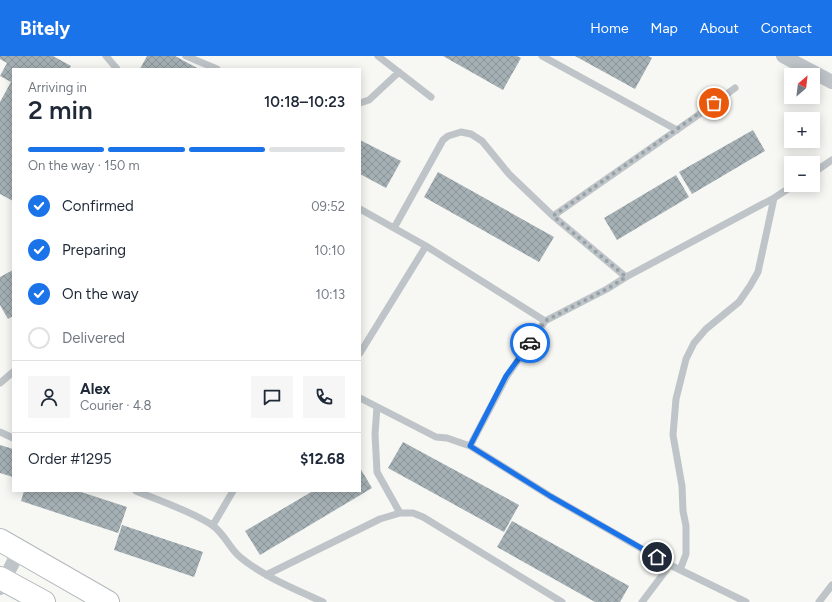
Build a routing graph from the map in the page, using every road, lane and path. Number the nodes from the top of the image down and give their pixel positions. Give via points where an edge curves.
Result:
1 (106, 56) edge
2 (186, 56) edge
3 (378, 56) edge
4 (542, 56) edge
5 (783, 56) edge
6 (110, 66) edge
7 (214, 68) edge
8 (399, 72) junction
9 (832, 82) edge
10 (735, 88) dead end
11 (431, 97) dead end
12 (361, 103) edge
13 (677, 130) junction
14 (832, 160) edge
15 (820, 168) edge
16 (784, 192) edge
17 (774, 198) junction
18 (361, 210) edge
19 (553, 216) junction
20 (394, 228) junction
21 (426, 246) junction
22 (626, 277) junction
23 (545, 321) junction
24 (361, 351) edge
25 (12, 373) edge
26 (0, 383) edge
27 (361, 399) edge
28 (377, 407) junction
29 (0, 432) edge
30 (12, 438) edge
31 (470, 446) junction
32 (138, 492) edge
33 (232, 492) edge
34 (400, 513) junction
35 (213, 525) junction
36 (0, 539) edge
37 (20, 551) junction
38 (670, 565) junction
39 (680, 570) junction
40 (266, 575) junction
41 (1, 582) edge
42 (832, 585) edge
43 (44, 602) edge
44 (108, 602) edge
45 (323, 602) edge
46 (562, 602) edge
47 (642, 602) edge
48 (746, 602) edge
49 (819, 602) edge

1 - 6 lane
2 - 7 lane
3 - 8 lane
4 - 13 lane
5 - 9 street
8 - 11 lane
8 - 12 lane via 369,100
10 - 13 lane
13 - 19 lane
14 - 15 lane
16 - 17 lane
17 - 22 lane
17 - 39 lane via 758,272 740,302 706,328 694,344 684,366 676,399 673,435 686,526 686,554
18 - 20 lane
19 - 20 lane via 509,174 482,141 471,134 460,132 443,140
19 - 22 lane
20 - 21 lane
21 - 23 lane
21 - 24 lane
22 - 23 lane
23 - 31 lane via 506,376
25 - 26 lane
27 - 28 lane
28 - 31 lane via 436,437
28 - 34 lane via 377,472
29 - 30 lane
31 - 38 lane via 550,496
32 - 35 lane
33 - 35 lane
34 - 40 lane via 380,519
34 - 46 lane via 413,513 423,517
35 - 40 lane via 238,556
36 - 37 main road
37 - 41 street
37 - 44 main road
38 - 39 lane
38 - 47 lane
39 - 48 lane
40 - 45 lane
41 - 43 main road
42 - 49 lane

